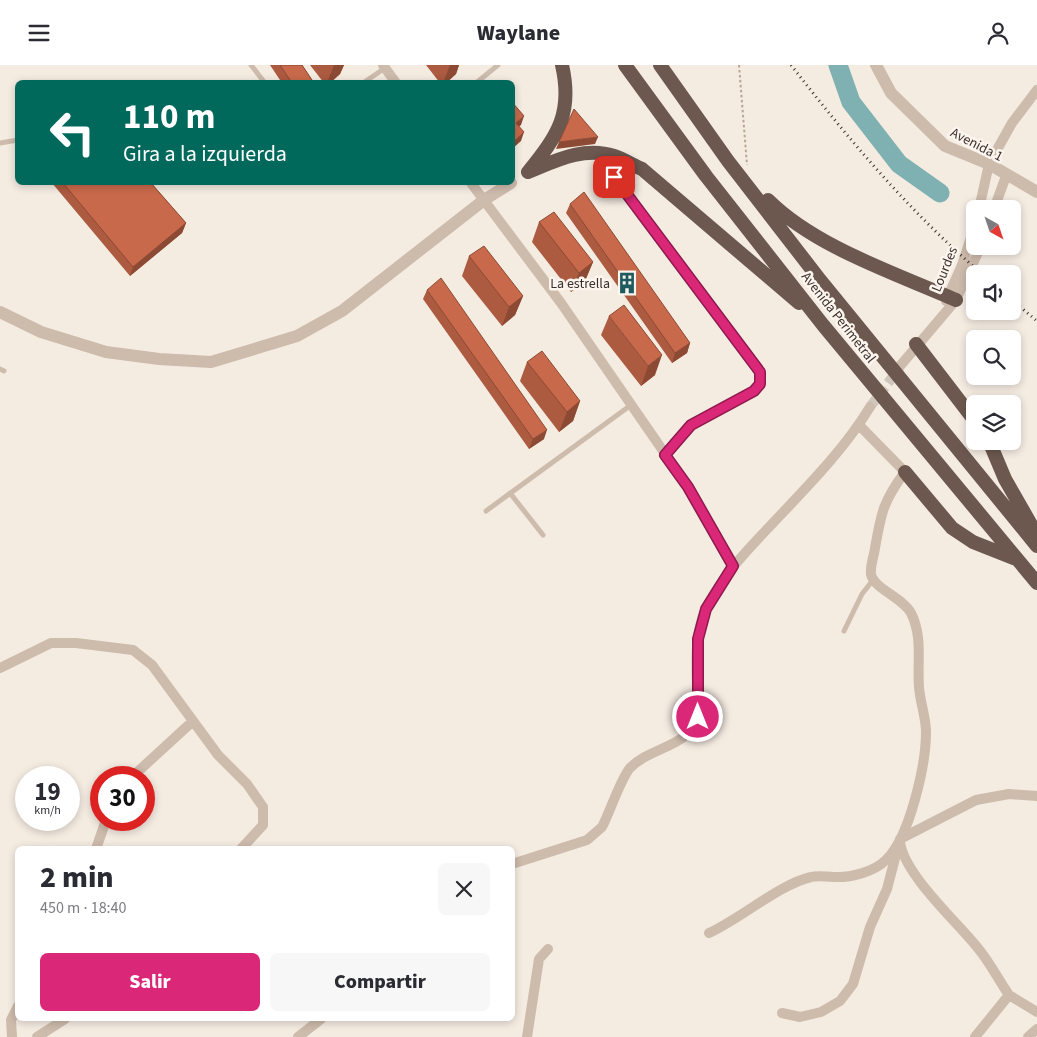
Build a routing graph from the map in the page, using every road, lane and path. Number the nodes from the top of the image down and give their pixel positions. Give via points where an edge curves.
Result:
1 (251, 65) edge
2 (498, 65) edge
3 (562, 65) edge
4 (625, 65) edge
5 (660, 65) edge
6 (739, 65) edge
7 (876, 65) edge
8 (384, 67) edge
9 (263, 80) edge
10 (367, 80) edge
11 (394, 80) edge
12 (480, 80) edge
13 (1037, 90) edge
14 (15, 140) edge
15 (0, 143) edge
16 (728, 161) junction
17 (989, 165) junction
18 (528, 171) junction
19 (1006, 176) junction
20 (614, 177) dead end
21 (515, 180) edge
22 (748, 180) junction
23 (473, 185) edge
24 (507, 185) edge
25 (1037, 192) edge
26 (484, 200) junction
27 (981, 200) edge
28 (997, 200) edge
29 (966, 253) edge
30 (977, 255) edge
31 (952, 298) junction
32 (0, 312) edge
33 (823, 325) junction
34 (916, 344) junction
35 (900, 366) tunnel mouth
36 (631, 405) junction
37 (870, 407) tunnel mouth
38 (966, 409) edge
39 (859, 425) junction
40 (993, 450) edge
41 (665, 455) junction
42 (905, 473) junction
43 (510, 493) junction
44 (486, 511) dead end
45 (985, 520) junction
46 (543, 535) dead end
47 (1037, 535) edge
48 (974, 542) junction
49 (1037, 546) edge
50 (1019, 560) junction
51 (733, 566) junction
52 (873, 580) junction
53 (1037, 583) edge
54 (844, 631) dead end
55 (0, 669) edge
56 (193, 721) junction
57 (144, 766) edge
58 (1037, 796) edge
59 (102, 831) edge
60 (900, 839) junction
61 (97, 846) edge
62 (244, 846) edge
63 (515, 863) edge
64 (709, 933) dead end
65 (548, 949) dead end
66 (1009, 995) junction
67 (15, 1012) edge
68 (782, 1013) dead end
69 (1037, 1013) edge
70 (62, 1021) edge
71 (318, 1021) edge
72 (1037, 1029) edge
73 (12, 1037) edge
74 (37, 1037) edge
75 (298, 1037) edge
76 (527, 1037) edge
77 (976, 1037) edge
78 (1028, 1037) edge

1 - 9 lane
2 - 12 lane
3 - 18 highway via 567,97 563,121 551,144
4 - 33 highway, Avenida Perimetral via 706,176
5 - 16 highway, Avenida Perimetral
6 - 22 path
7 - 17 street, Avenida 1 via 891,93 945,146
8 - 10 lane
8 - 11 street
13 - 17 street via 1012,123
14 - 15 lane
16 - 22 highway
16 - 49 highway, Avenida Perimetral via 820,280
17 - 19 street, Avenida 1
17 - 27 street
18 - 21 street
18 - 33 highway via 584,152 613,155 642,169
19 - 25 street, Avenida 1
19 - 28 street
20 - 41 lane via 760,372 760,384 754,391 691,425
22 - 31 highway via 785,217 816,237
23 - 26 street
24 - 26 street
26 - 32 street via 342,311 297,336 210,362 106,352 41,332
26 - 36 street via 561,303
29 - 31 street, Lourdes
30 - 31 street
31 - 34 street via 937,322
33 - 45 highway, Avenida Perimetral
34 - 35 street
34 - 38 highway
36 - 41 street
36 - 43 lane
37 - 39 street
39 - 42 street
39 - 51 street
40 - 47 highway via 1005,479
41 - 51 street via 688,487
42 - 48 highway via 952,529
42 - 52 street via 889,493 880,514 872,565
43 - 44 lane
43 - 46 lane
45 - 48 highway via 987,529 982,539
45 - 50 highway, Avenida Perimetral
48 - 50 highway
50 - 53 highway, Avenida Perimetral
51 - 63 street via 706,609 698,639 698,717 695,728 687,737 656,751 628,770 596,835
52 - 54 lane via 862,594
52 - 60 street via 910,611 919,636 925,759
55 - 56 street via 51,643 133,650 152,665
56 - 57 street
56 - 62 street via 263,807 262,825
58 - 60 street via 1009,794 976,800
59 - 61 street
60 - 64 street via 886,860 864,873 812,877 796,882
60 - 66 street via 901,852 923,886 978,949
60 - 68 street via 887,889 870,927 853,984 840,1001 821,1012 800,1017
65 - 76 street via 539,959
66 - 69 street
66 - 77 street
67 - 73 street via 11,1020
70 - 74 street
71 - 75 street
72 - 78 street

